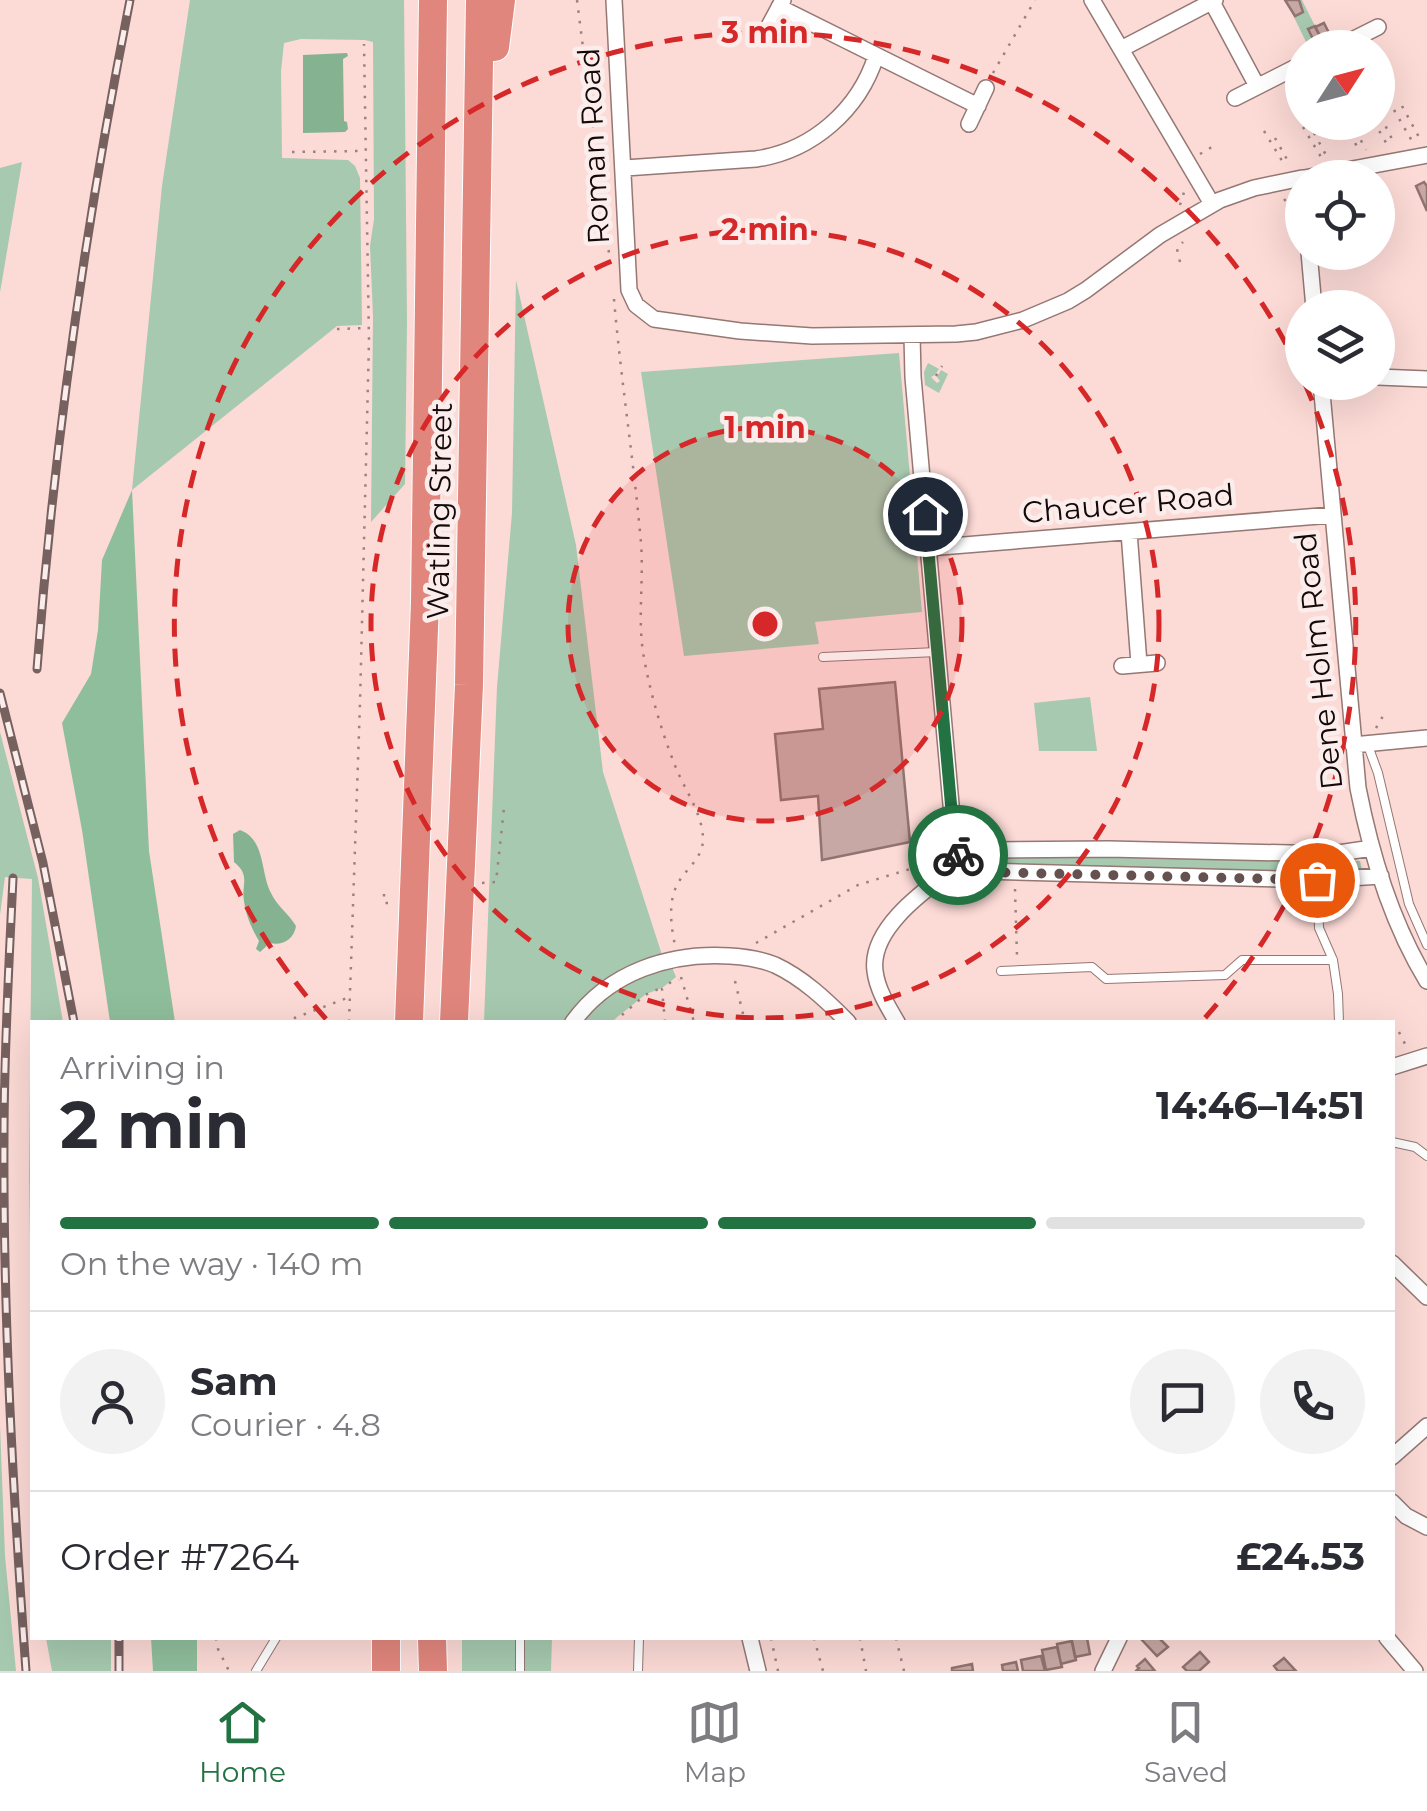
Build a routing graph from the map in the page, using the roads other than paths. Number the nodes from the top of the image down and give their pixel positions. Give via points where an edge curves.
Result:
1 (416, 0) edge
2 (433, 0) edge
3 (480, 0) edge
4 (501, 0) edge
5 (614, 0) edge
6 (1092, 0) edge
7 (1214, 1) edge
8 (781, 4) edge
9 (769, 26) dead end
10 (1378, 27) dead end
11 (1372, 30) edge
12 (1121, 48) junction
13 (876, 56) junction
14 (1285, 72) edge
15 (1257, 86) junction
16 (986, 88) road end
17 (1235, 98) dead end
18 (978, 106) junction
19 (969, 124) dead end
20 (1424, 147) edge
21 (1373, 160) edge
22 (478, 162) junction
23 (429, 166) junction
24 (624, 168) junction
25 (1285, 182) edge
26 (1212, 204) junction
27 (912, 335) junction
28 (1427, 379) edge
29 (1395, 381) edge
30 (1322, 400) edge
31 (1332, 515) junction
32 (1129, 532) junction
33 (928, 548) junction
34 (937, 652) junction
35 (823, 657) dead end
36 (1157, 663) dead end
37 (1139, 664) junction
38 (1122, 666) dead end
39 (1368, 736) junction
40 (1427, 738) edge
41 (956, 840) junction
42 (1372, 848) junction
43 (1108, 850) junction
44 (1233, 852) junction
45 (962, 862) junction
46 (1107, 874) junction
47 (1380, 876) junction
48 (1232, 877) junction
49 (1317, 880) junction
50 (1427, 945) edge
51 (1423, 957) edge
52 (1332, 960) junction
53 (1002, 972) dead end
54 (1427, 981) edge
55 (410, 1020) edge
56 (454, 1020) edge
57 (575, 1020) edge
58 (846, 1020) edge
59 (896, 1020) edge
60 (1339, 1020) edge
61 (1427, 1056) edge
62 (1395, 1066) edge
63 (1395, 1143) edge
64 (1427, 1156) edge
65 (1395, 1266) edge
66 (1427, 1296) edge
67 (1427, 1426) edge
68 (1395, 1453) edge
69 (1395, 1505) edge
70 (1426, 1524) edge
71 (275, 1640) edge
72 (386, 1640) edge
73 (432, 1640) edge
74 (639, 1640) edge
75 (750, 1640) edge
76 (1118, 1640) edge
77 (1389, 1640) edge
78 (520, 1641) dead end
79 (256, 1671) edge
80 (386, 1671) edge
81 (433, 1671) edge
82 (520, 1671) edge
83 (638, 1671) edge
84 (758, 1671) edge
85 (1103, 1671) edge
86 (1415, 1671) edge

1 - 23 highway
2 - 23 highway, Watling Street
3 - 22 highway, Watling Street
4 - 22 highway
5 - 24 street, Roman Road
6 - 12 street
7 - 12 street
7 - 15 street
8 - 9 street
8 - 13 street
10 - 11 street
12 - 26 street
13 - 18 street
13 - 24 street via 843,113 798,147 756,158
14 - 15 street
15 - 17 street
16 - 18 street
18 - 19 street
20 - 21 street
22 - 56 highway, Watling Street via 469,686
23 - 55 highway, Watling Street via 426,602
24 - 27 street, Roman Road via 629,290 642,311 658,320 740,331
25 - 26 street
26 - 27 street via 1057,306 976,332
27 - 33 street
28 - 29 street
30 - 31 street, Dene Holm Road
31 - 32 street, Chaucer Road
31 - 39 street, Dene Holm Road
32 - 33 street, Chaucer Road
32 - 37 street
33 - 34 street
34 - 35 lane
34 - 41 street
36 - 37 street
37 - 38 street
39 - 40 street
39 - 42 street, Dene Holm Road via 1362,809
39 - 50 lane via 1409,904
41 - 43 street via 983,850
41 - 45 street
42 - 44 street
42 - 47 street, Dene Holm Road
43 - 44 street
43 - 46 lane
44 - 48 lane
45 - 46 street via 978,871
45 - 59 street via 898,916 880,943 875,973
46 - 48 street
47 - 49 street
47 - 51 street, Dene Holm Road via 1400,932
48 - 49 street
49 - 52 lane via 1319,928
51 - 54 street, Dene Holm Road
52 - 53 lane via 1242,960 1225,976 1106,978 1092,967
52 - 60 lane
57 - 58 street via 622,978 677,958 715,955 770,963
61 - 62 street
63 - 64 lane
65 - 66 street
67 - 68 street
69 - 70 street
71 - 79 lane
72 - 80 highway
73 - 81 highway
74 - 83 lane
75 - 84 street
76 - 85 street
77 - 86 street
78 - 82 lane

